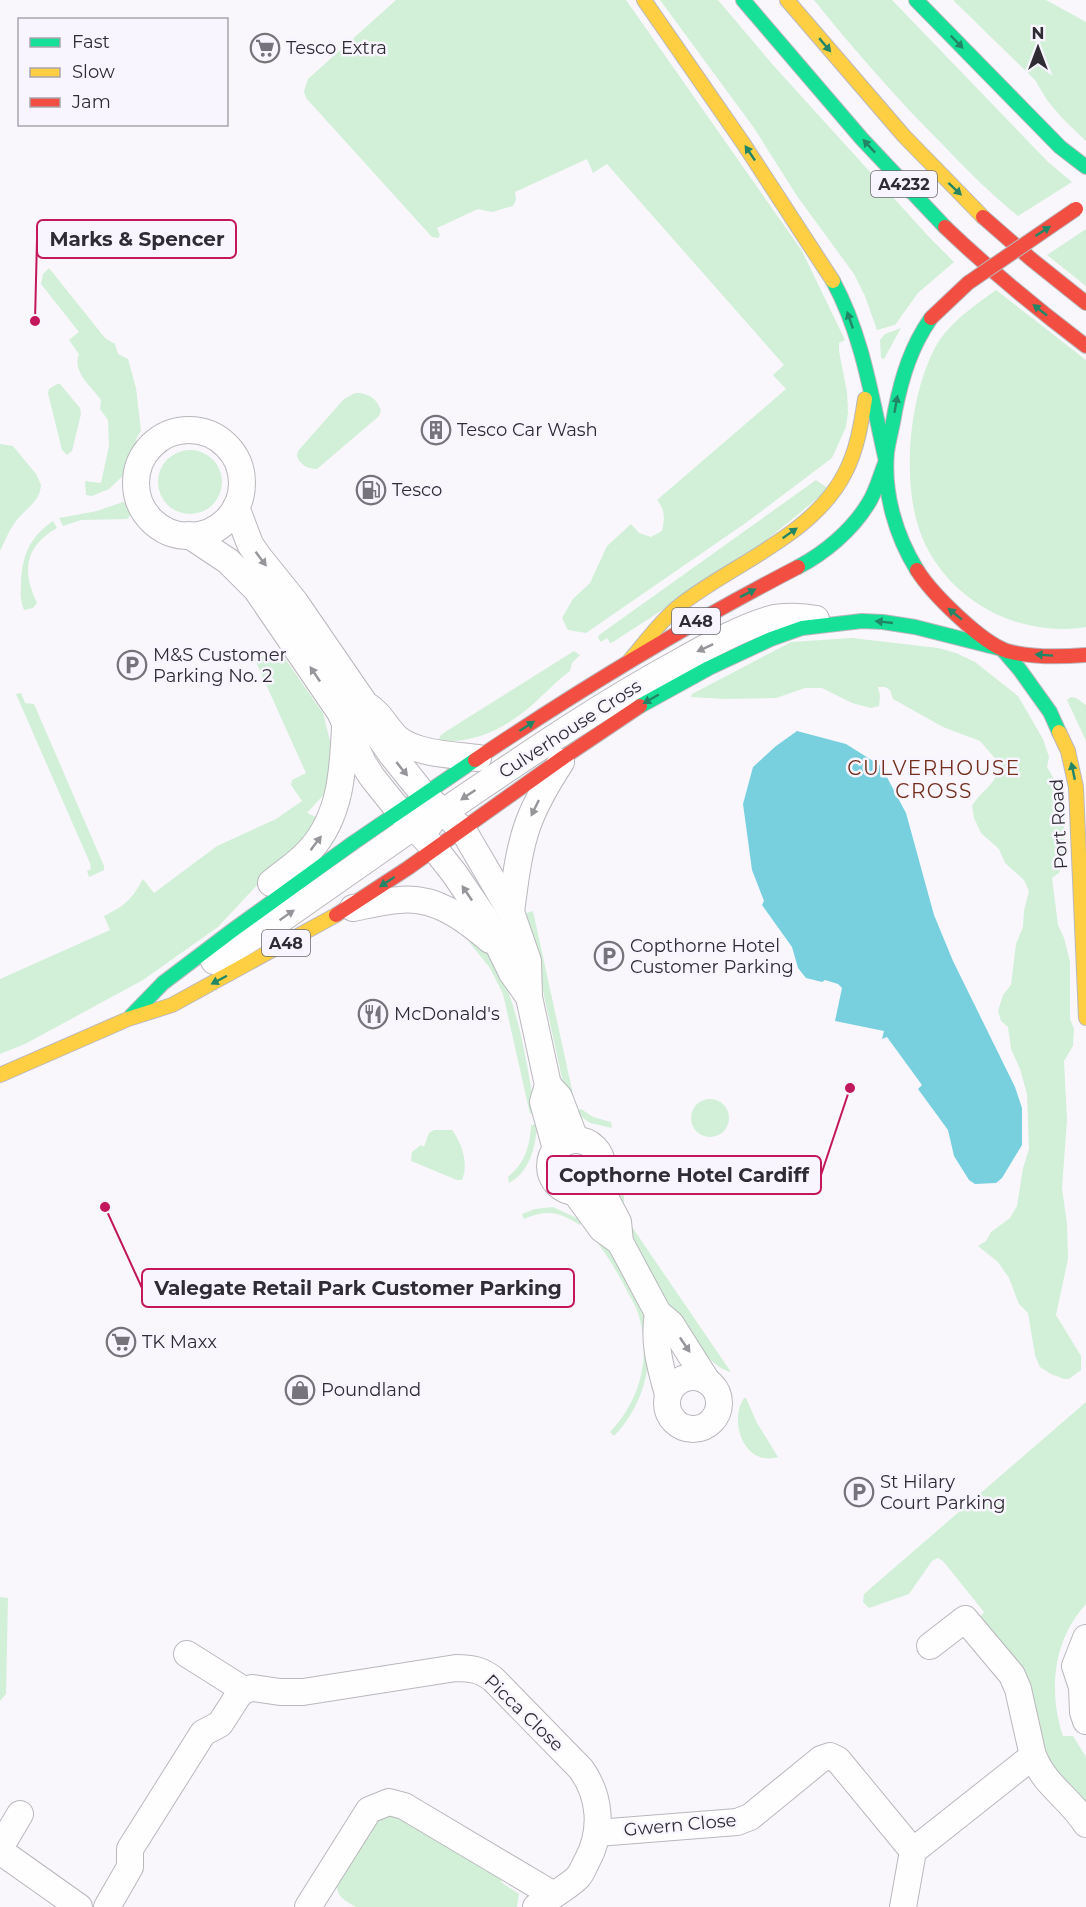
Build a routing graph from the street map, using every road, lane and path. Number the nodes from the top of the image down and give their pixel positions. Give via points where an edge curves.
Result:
1 (644, 0) edge
2 (743, 0) edge
3 (787, 0) edge
4 (916, 0) edge
5 (1086, 167) edge
6 (1081, 207) edge
7 (1086, 303) edge
8 (1086, 346) edge
9 (866, 376) junction
10 (886, 461) junction
11 (236, 507) junction
12 (189, 535) junction
13 (840, 623) junction
14 (1002, 649) junction
15 (1086, 655) edge
16 (630, 660) junction
17 (365, 704) junction
18 (345, 724) junction
19 (564, 757) junction
20 (478, 758) junction
21 (433, 804) junction
22 (407, 820) junction
23 (463, 830) junction
24 (435, 849) junction
25 (346, 909) junction
26 (511, 912) junction
27 (233, 930) junction
28 (502, 950) junction
29 (163, 984) junction
30 (529, 997) junction
31 (1086, 1018) edge
32 (128, 1019) junction
33 (0, 1075) edge
34 (566, 1144) junction
35 (586, 1187) junction
36 (658, 1313) junction
37 (707, 1381) junction
38 (668, 1394) junction
39 (1086, 1638) edge
40 (930, 1646) dead end
41 (187, 1654) dead end
42 (1084, 1685) edge
43 (244, 1690) junction
44 (1086, 1721) edge
45 (1033, 1756) junction
46 (20, 1814) dead end
47 (1086, 1824) edge
48 (597, 1833) junction
49 (0, 1850) edge
50 (913, 1851) junction
51 (544, 1901) edge
52 (79, 1907) edge
53 (106, 1907) edge
54 (309, 1907) edge
55 (903, 1907) edge

9 -> 1 main road via 849,314 834,282
8 -> 2 main road, A4232 via 1009,285 937,218 842,117
3 -> 7 main road, A4232 via 945,179
4 -> 5 main road via 1055,142
10 -> 6 main road, bridge via 909,350 931,318 968,283
9 - 10 main road
16 -> 9 main road via 678,607 807,521 831,497 847,471 860,437
14 -> 10 main road via 945,607 918,574 898,534
16 -> 10 main road, A48 via 824,551 868,504
11 - 12 street via 216,528 201,535
11 - 12 street via 243,483 240,465 231,450 218,437 201,431 182,430 165,435 141,459 137,492 153,522 167,531
11 -> 17 street, Culverhouse Cross via 258,556 295,602
18 -> 12 street via 249,580
14 -> 13 main road, A48 via 915,627 883,622
13 -> 19 main road, A48 via 802,628 709,668 649,700
13 -> 21 street, Culverhouse Cross via 796,615 753,626 639,684
15 -> 14 main road via 1036,655
31 -> 14 main road, Port Road via 1073,769 1050,712
20 -> 16 main road, A48
17 - 20 street, Culverhouse Cross via 377,712 398,739 419,749
17 -> 21 street, Culverhouse Cross via 366,718
18 - 22 street via 363,763
27 -> 18 street via 263,888 298,862 324,832 337,802
19 - 23 main road, A48
19 -> 26 street via 527,826
20 - 21 main road, A48
21 - 22 street
21 - 23 street
22 - 23 street
22 - 24 street
22 - 27 main road, A48
29 -> 22 street via 200,970 277,922 407,831
23 - 24 main road, A48
23 - 26 street
24 -> 25 main road, A48
28 -> 24 street via 486,920
25 - 28 street via 399,900 427,902 471,923
25 -> 32 main road, A48 via 172,1005
26 - 30 street via 528,961
27 - 29 main road, A48
28 - 30 street
29 - 32 main road, A48
30 - 34 street via 548,1085 559,1097
32 - 33 main road, A48
34 - 35 street via 549,1163 554,1180 561,1188
34 - 35 street via 584,1140 599,1151 603,1171
35 - 36 street via 618,1222 620,1242
36 -> 37 street via 671,1324
36 - 38 street via 655,1329
37 - 38 street via 689,1377 673,1384
37 - 38 street via 717,1392 718,1410 714,1419 701,1428 683,1428 672,1420 666,1403
39 - 42 street via 1076,1666
40 - 45 street via 965,1619 1012,1675
41 - 43 street
42 - 44 street
43 - 48 street, Picca Close via 303,1692 456,1668 483,1671 590,1781 598,1816
43 - 53 street via 220,1725 203,1733 130,1849 130,1868
45 - 47 street via 1050,1785
45 - 50 street
46 - 49 street
48 - 50 street, Gwern Close via 737,1822 750,1817 820,1758 830,1756 838,1760
48 - 51 street, Picca Close via 578,1878
49 - 52 street
50 - 55 street
51 - 54 street, Picca Close via 404,1806 389,1802 369,1810

